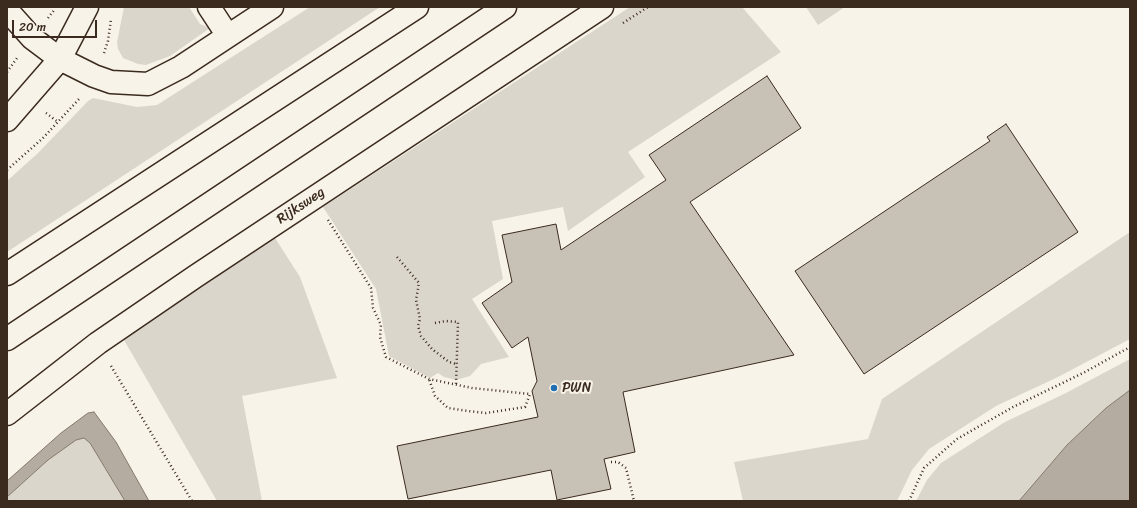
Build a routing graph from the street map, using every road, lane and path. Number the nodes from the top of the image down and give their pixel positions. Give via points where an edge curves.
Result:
1 (87, 7) edge
2 (209, 7) edge
3 (272, 7) edge
4 (417, 7) edge
5 (505, 7) edge
6 (602, 7) edge
7 (112, 13) dead end
8 (8, 14) edge
9 (228, 36) junction
10 (60, 59) junction
11 (94, 76) junction
12 (7, 120) edge
13 (7, 170) edge
14 (324, 215) dead end
15 (397, 257) dead end
16 (7, 274) edge
17 (435, 322) dead end
18 (7, 339) edge
19 (98, 343) junction
20 (1130, 347) edge
21 (456, 364) junction
22 (430, 380) junction
23 (456, 385) junction
24 (7, 414) edge
25 (611, 462) dead end
26 (192, 501) edge
27 (634, 501) edge
28 (909, 501) edge

1 - 10 main road
2 - 9 main road
3 - 9 main road
4 - 16 main road
5 - 18 main road
6 - 19 main road, Rijksweg
7 - 11 path via 108,41
8 - 10 main road via 32,38
9 - 11 main road via 181,67 148,84 111,82
10 - 11 main road
10 - 12 main road
11 - 13 path via 78,101 48,133
14 - 22 path via 371,288 373,308 381,325 380,337 386,357
15 - 21 path via 419,283 416,300 421,336 432,349 449,362
17 - 21 path via 458,322
19 - 24 main road, Rijksweg
19 - 26 path
20 - 28 path via 957,439 924,468
21 - 23 path
22 - 23 path
22 - 23 path via 436,396 448,408 468,411 486,413 526,408 530,394
25 - 27 path via 618,462 626,468

